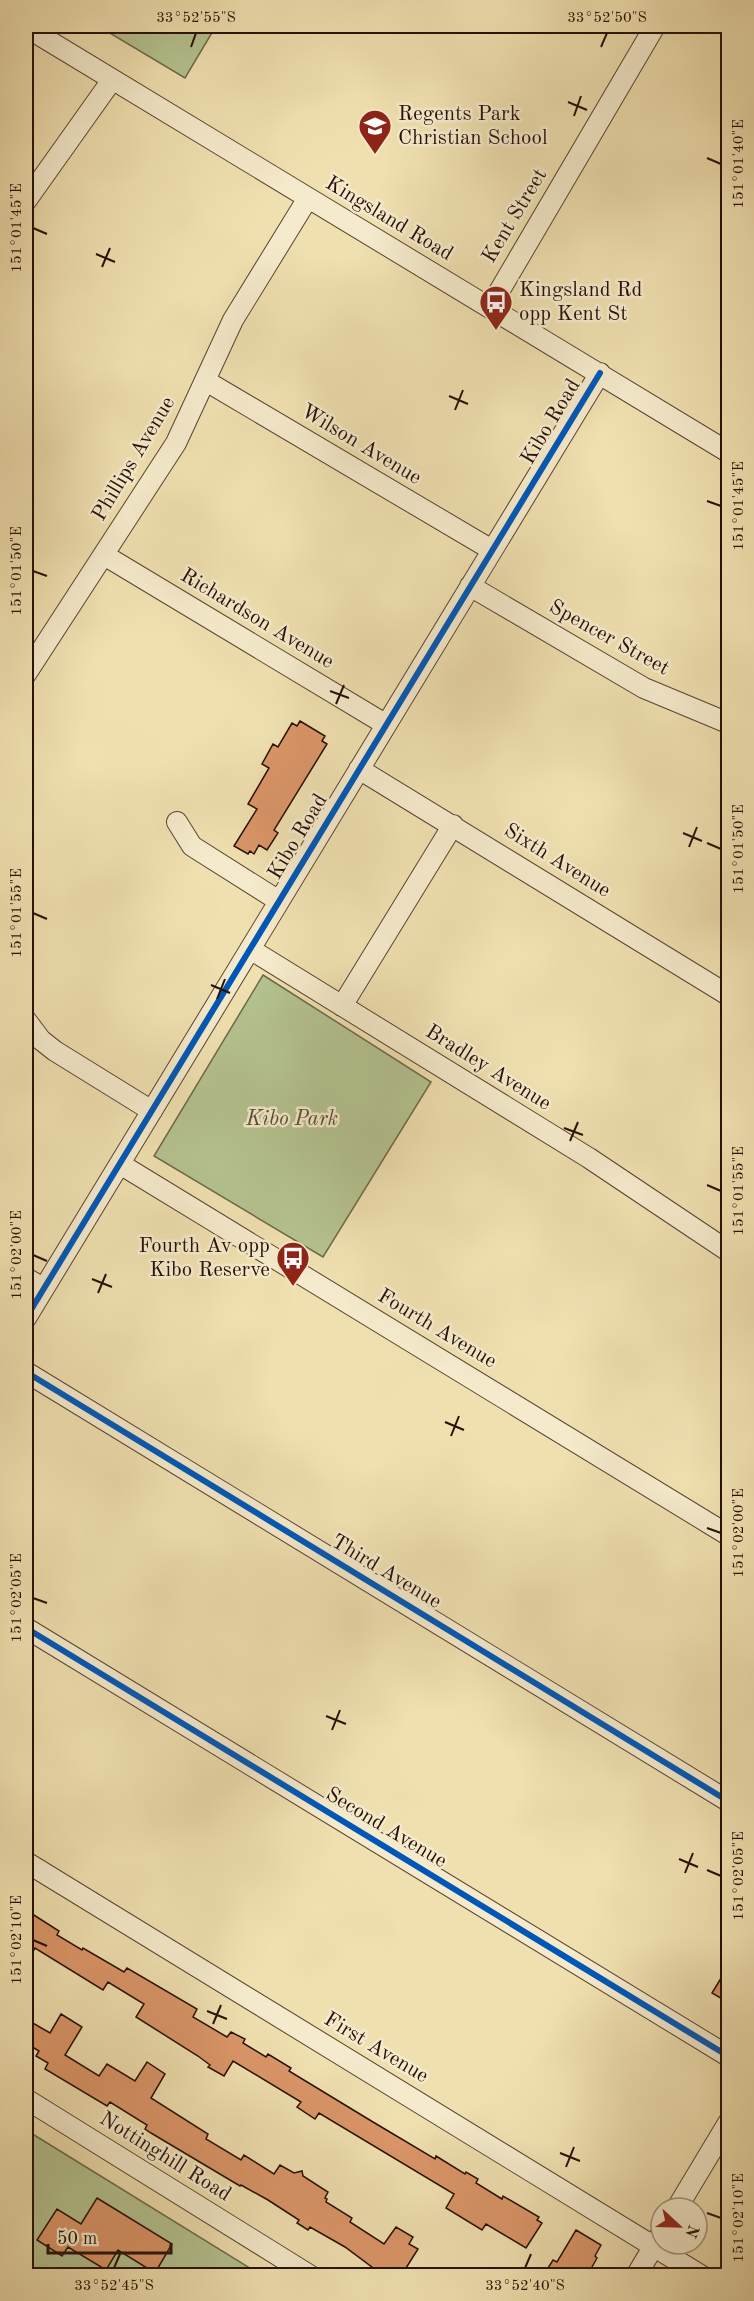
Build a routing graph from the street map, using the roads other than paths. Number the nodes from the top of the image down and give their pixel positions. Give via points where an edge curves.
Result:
1 (655, 26) edge
2 (26, 27) edge
3 (111, 80) junction
4 (308, 198) junction
5 (26, 201) edge
6 (490, 307) junction
7 (600, 373) junction
8 (206, 381) junction
9 (729, 452) edge
10 (492, 550) junction
11 (104, 555) junction
12 (470, 586) junction
13 (26, 674) edge
14 (729, 723) edge
15 (386, 724) junction
16 (359, 769) junction
17 (177, 822) dead end
18 (453, 825) junction
19 (279, 901) junction
20 (250, 949) junction
21 (729, 995) edge
22 (342, 1006) junction
23 (26, 1020) edge
24 (153, 1111) junction
25 (120, 1164) junction
26 (729, 1251) edge
27 (26, 1278) edge
28 (43, 1288) junction
29 (26, 1318) edge
30 (26, 1372) edge
31 (729, 1534) edge
32 (26, 1628) edge
33 (729, 1801) edge
34 (26, 1862) edge
35 (729, 2056) edge
36 (27, 2104) edge
37 (729, 2123) edge
38 (684, 2196) edge
39 (649, 2235) edge
40 (649, 2254) edge
41 (677, 2256) edge
42 (310, 2276) edge
43 (636, 2276) edge
44 (702, 2276) edge

1 - 6 street, Kent Street
2 - 3 street, Kingsland Road
3 - 4 street, Kingsland Road
3 - 5 street
4 - 6 street, Kingsland Road
4 - 8 street, Phillips Avenue via 233,320
6 - 7 street, Kingsland Road
7 - 9 street, Kingsland Road
7 - 10 street, Kibo Road
8 - 10 street, Wilson Avenue
8 - 11 street, Phillips Avenue via 176,443
10 - 12 street, Kibo Road
11 - 13 street, Phillips Avenue
11 - 15 street, Richardson Avenue
12 - 14 street, Spencer Street via 644,688
12 - 15 street, Kibo Road
15 - 16 street, Kibo Road
16 - 18 street, Sixth Avenue
16 - 19 street, Kibo Road
17 - 19 street via 192,846
18 - 21 street, Sixth Avenue
18 - 22 street
19 - 20 street, Kibo Road
20 - 22 street, Bradley Avenue
20 - 24 street, Kibo Road
22 - 26 street, Bradley Avenue via 597,1163
23 - 24 street via 40,1040 55,1051
24 - 25 street, Kibo Road
25 - 28 street, Kibo Road
25 - 31 street, Fourth Avenue
27 - 28 street
28 - 29 street, Kibo Road
30 - 33 street, Third Avenue
32 - 35 street, Second Avenue
34 - 39 street, First Avenue
36 - 42 street, Nottinghill Road
37 - 38 street
40 - 43 street
41 - 44 street, First Avenue

